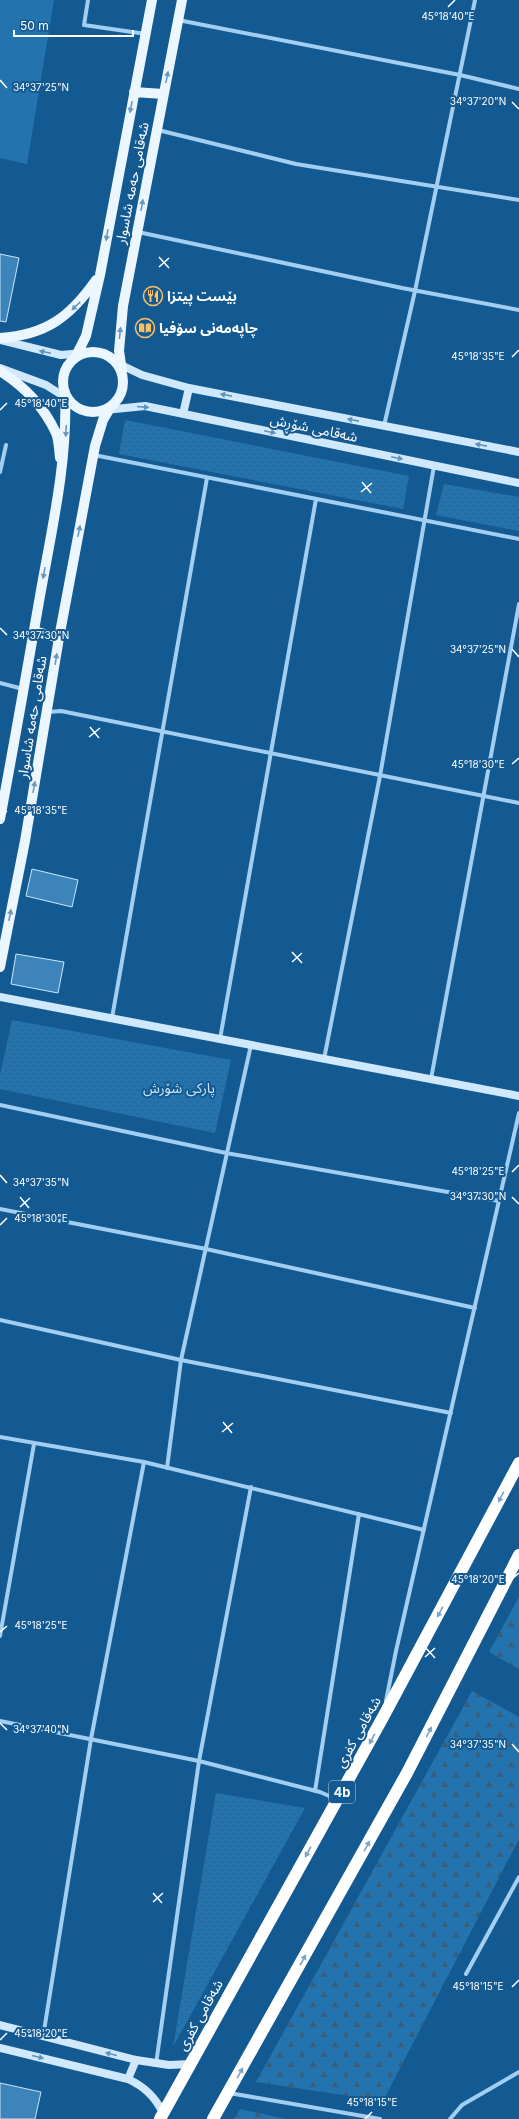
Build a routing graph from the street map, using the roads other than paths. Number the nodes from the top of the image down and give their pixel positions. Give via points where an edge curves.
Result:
1 (88, 0) edge
2 (152, 0) edge
3 (182, 0) edge
4 (475, 0) edge
5 (178, 20) junction
6 (146, 34) junction
7 (460, 75) junction
8 (519, 88) edge
9 (134, 92) junction
10 (163, 94) junction
11 (156, 130) junction
12 (437, 185) junction
13 (519, 200) edge
14 (137, 232) junction
15 (100, 275) junction
16 (415, 291) junction
17 (519, 310) edge
18 (0, 339) edge
19 (79, 355) junction
20 (120, 366) junction
21 (0, 369) edge
22 (189, 388) junction
23 (67, 396) junction
24 (108, 408) junction
25 (183, 414) junction
26 (384, 426) junction
27 (6, 445) dead end
28 (519, 452) edge
29 (93, 454) junction
30 (434, 466) junction
31 (62, 468) junction
32 (0, 472) edge
33 (207, 478) junction
34 (519, 483) edge
35 (316, 499) junction
36 (424, 520) junction
37 (519, 539) edge
38 (519, 604) edge
39 (34, 631) junction
40 (59, 638) junction
41 (0, 683) edge
42 (25, 690) junction
43 (48, 712) junction
44 (162, 733) junction
45 (271, 754) junction
46 (380, 776) junction
47 (485, 796) junction
48 (519, 803) edge
49 (0, 819) edge
50 (0, 966) edge
51 (0, 997) edge
52 (112, 1018) junction
53 (220, 1039) junction
54 (251, 1045) junction
55 (324, 1059) junction
56 (431, 1079) junction
57 (519, 1096) edge
58 (0, 1106) edge
59 (519, 1113) edge
60 (226, 1153) junction
61 (499, 1201) junction
62 (0, 1209) edge
63 (206, 1248) junction
64 (475, 1308) junction
65 (0, 1320) edge
66 (181, 1360) junction
67 (451, 1413) junction
68 (0, 1437) edge
69 (34, 1444) junction
70 (144, 1462) junction
71 (519, 1463) edge
72 (167, 1468) junction
73 (251, 1487) junction
74 (359, 1514) junction
75 (424, 1530) junction
76 (519, 1555) edge
77 (0, 1636) edge
78 (382, 1719) junction
79 (0, 1721) edge
80 (91, 1739) junction
81 (199, 1761) junction
82 (315, 1790) junction
83 (338, 1800) junction
84 (519, 1877) edge
85 (466, 1974) dead end
86 (0, 2025) edge
87 (43, 2037) junction
88 (0, 2048) edge
89 (136, 2060) junction
90 (156, 2064) junction
91 (191, 2064) junction
92 (519, 2072) edge
93 (128, 2079) junction
94 (229, 2093) junction
95 (162, 2116) edge
96 (213, 2119) edge
97 (380, 2119) edge
98 (450, 2119) edge

1 - 6 street via 84,25
2 - 6 main road, شەقامی حەمە شاسوار
3 - 5 main road, شەقامی حەمە شاسوار
4 - 7 street
5 - 7 street
10 -> 5 main road, شەقامی حەمە شاسوار
6 - 9 main road, شەقامی حەمە شاسوار
7 - 8 street
7 - 12 street
9 - 10 main road
9 -> 15 main road, شەقامی حەمە شاسوار
10 - 11 main road, شەقامی حەمە شاسوار
11 - 12 street via 296,164
14 -> 11 main road, شەقامی حەمە شاسوار
12 - 13 street
12 - 16 street
14 - 16 street
20 -> 14 main road, شەقامی حەمە شاسوار via 119,335
15 -> 18 main road via 82,300 60,320 31,334
15 - 19 main road, شەقامی حەمە شاسوار
16 - 17 street
16 - 26 street
19 -> 18 main road via 44,352
19 - 20 main road via 102,353
19 - 23 main road via 65,373
20 - 22 main road, شەقامی شۆڕش
20 - 24 main road via 122,390
21 - 23 main road via 46,385
21 - 31 main road via 20,384 40,407 56,434
22 - 25 main road
26 -> 22 main road, شەقامی شۆڕش
23 - 24 main road via 85,410
23 -> 31 main road, شەقامی حەمە شاسوار via 67,429
24 -> 25 main road, شەقامی شۆڕش via 145,406
24 - 29 main road, شەقامی حەمە شاسوار via 98,431
25 -> 30 main road, شەقامی شۆڕش
28 -> 26 main road, شەقامی شۆڕش
27 - 32 street
29 - 33 street
40 -> 29 main road, شەقامی حەمە شاسوار
30 - 34 main road, شەقامی شۆڕش
30 - 36 street
31 -> 39 main road, شەقامی حەمە شاسوار
33 - 35 street
33 - 44 street
35 - 36 street
35 - 45 street
36 - 37 street
36 - 46 street
38 - 47 street
39 - 40 main road
39 - 42 main road, شەقامی حەمە شاسوار
43 -> 40 main road, شەقامی حەمە شاسوار
41 - 42 street
42 - 49 main road, شەقامی حەمە شاسوار
43 - 44 street via 61,711
50 -> 43 main road, شەقامی حەمە شاسوار
44 - 45 street
44 - 52 street
45 - 46 street
45 - 53 street
46 - 47 street
46 - 55 street
47 - 48 street
47 - 56 street
51 - 52 main road
52 - 53 main road
53 - 54 main road
54 - 55 main road
54 - 60 street
55 - 56 main road
56 - 57 main road
58 - 60 street
59 - 61 street
60 - 61 street
60 - 63 street
61 - 64 street
62 - 63 street
63 - 64 street
63 - 66 street
64 - 67 street
65 - 66 street
66 - 67 street
66 - 72 street
67 - 75 street
68 - 69 street
69 - 70 street
69 - 77 street
70 - 72 street
70 - 80 street
71 -> 78 highway, شەقامی کفری / 4b
72 - 73 street
73 - 74 street
73 - 81 street
74 - 75 street
74 - 82 street
75 - 78 street
94 -> 76 highway via 408,1773
78 -> 83 highway, شەقامی کفری / 4b
79 - 80 street
80 - 81 street
80 - 87 street
81 - 82 street
81 - 90 street
82 - 83 street
83 -> 91 highway, شەقامی کفری / 4b
84 - 85 street
86 - 87 main road
89 -> 87 main road
88 -> 93 main road
89 - 90 main road
89 - 93 main road
90 - 91 main road
91 - 95 highway, شەقامی کفری / 4b
92 - 98 street via 462,2105
93 - 95 main road via 152,2095
94 - 96 highway
94 - 97 street

